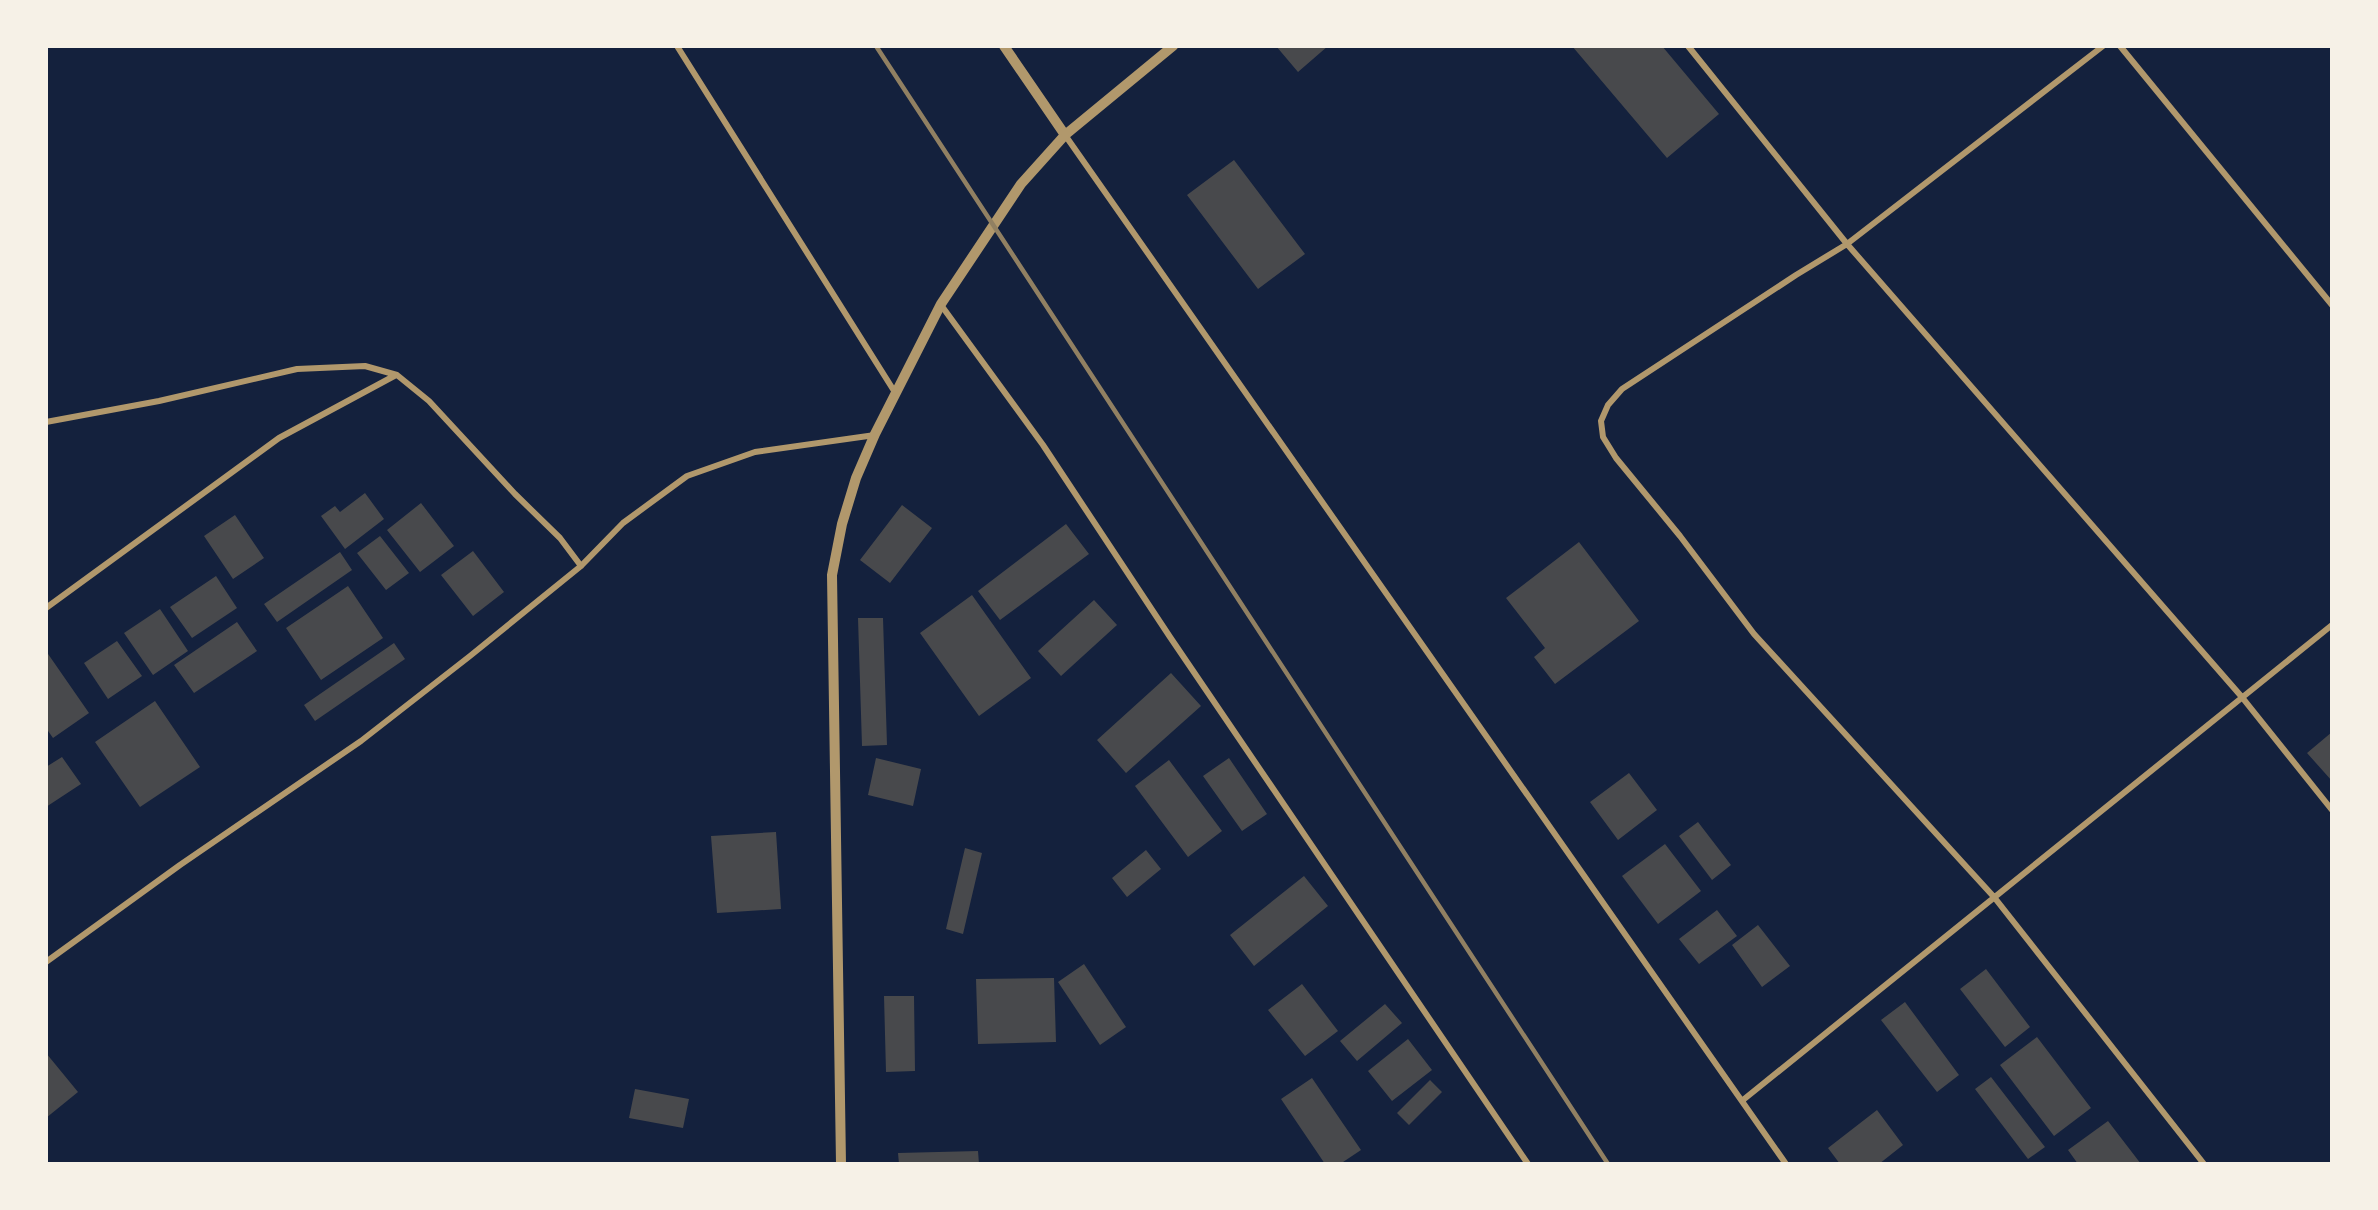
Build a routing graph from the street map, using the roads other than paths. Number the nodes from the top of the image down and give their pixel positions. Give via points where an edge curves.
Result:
1 (677, 46) edge
2 (1004, 46) edge
3 (1173, 46) edge
4 (1688, 46) edge
5 (2103, 46) edge
6 (2120, 46) edge
7 (1065, 135) junction
8 (1847, 244) junction
9 (941, 304) junction
10 (2331, 305) edge
11 (397, 375) junction
12 (896, 393) junction
13 (46, 422) edge
14 (875, 435) junction
15 (581, 566) junction
16 (46, 608) edge
17 (2331, 625) edge
18 (2241, 696) junction
19 (2331, 810) edge
20 (1995, 897) junction
21 (47, 961) edge
22 (1743, 1100) junction
23 (841, 1164) edge
24 (1528, 1164) edge
25 (1786, 1164) edge
26 (2204, 1164) edge

1 - 12 street
2 - 7 street
3 - 7 street
4 - 8 street
5 - 8 street
6 - 10 street
7 - 9 street via 1021,184
7 - 22 street
8 - 18 street
8 - 20 street via 1622,389 1601,421 1603,437 1754,634
9 - 12 street
9 - 24 street via 1043,445
11 - 13 street via 365,366 297,369
11 - 15 street via 429,400 560,538
11 - 16 street via 279,438
12 - 14 street
14 - 15 street via 755,452 687,476 623,523
14 - 23 street via 856,478 832,575
15 - 21 street via 361,741
17 - 18 street
18 - 19 street
18 - 20 street
20 - 22 street
20 - 26 street
22 - 25 street

